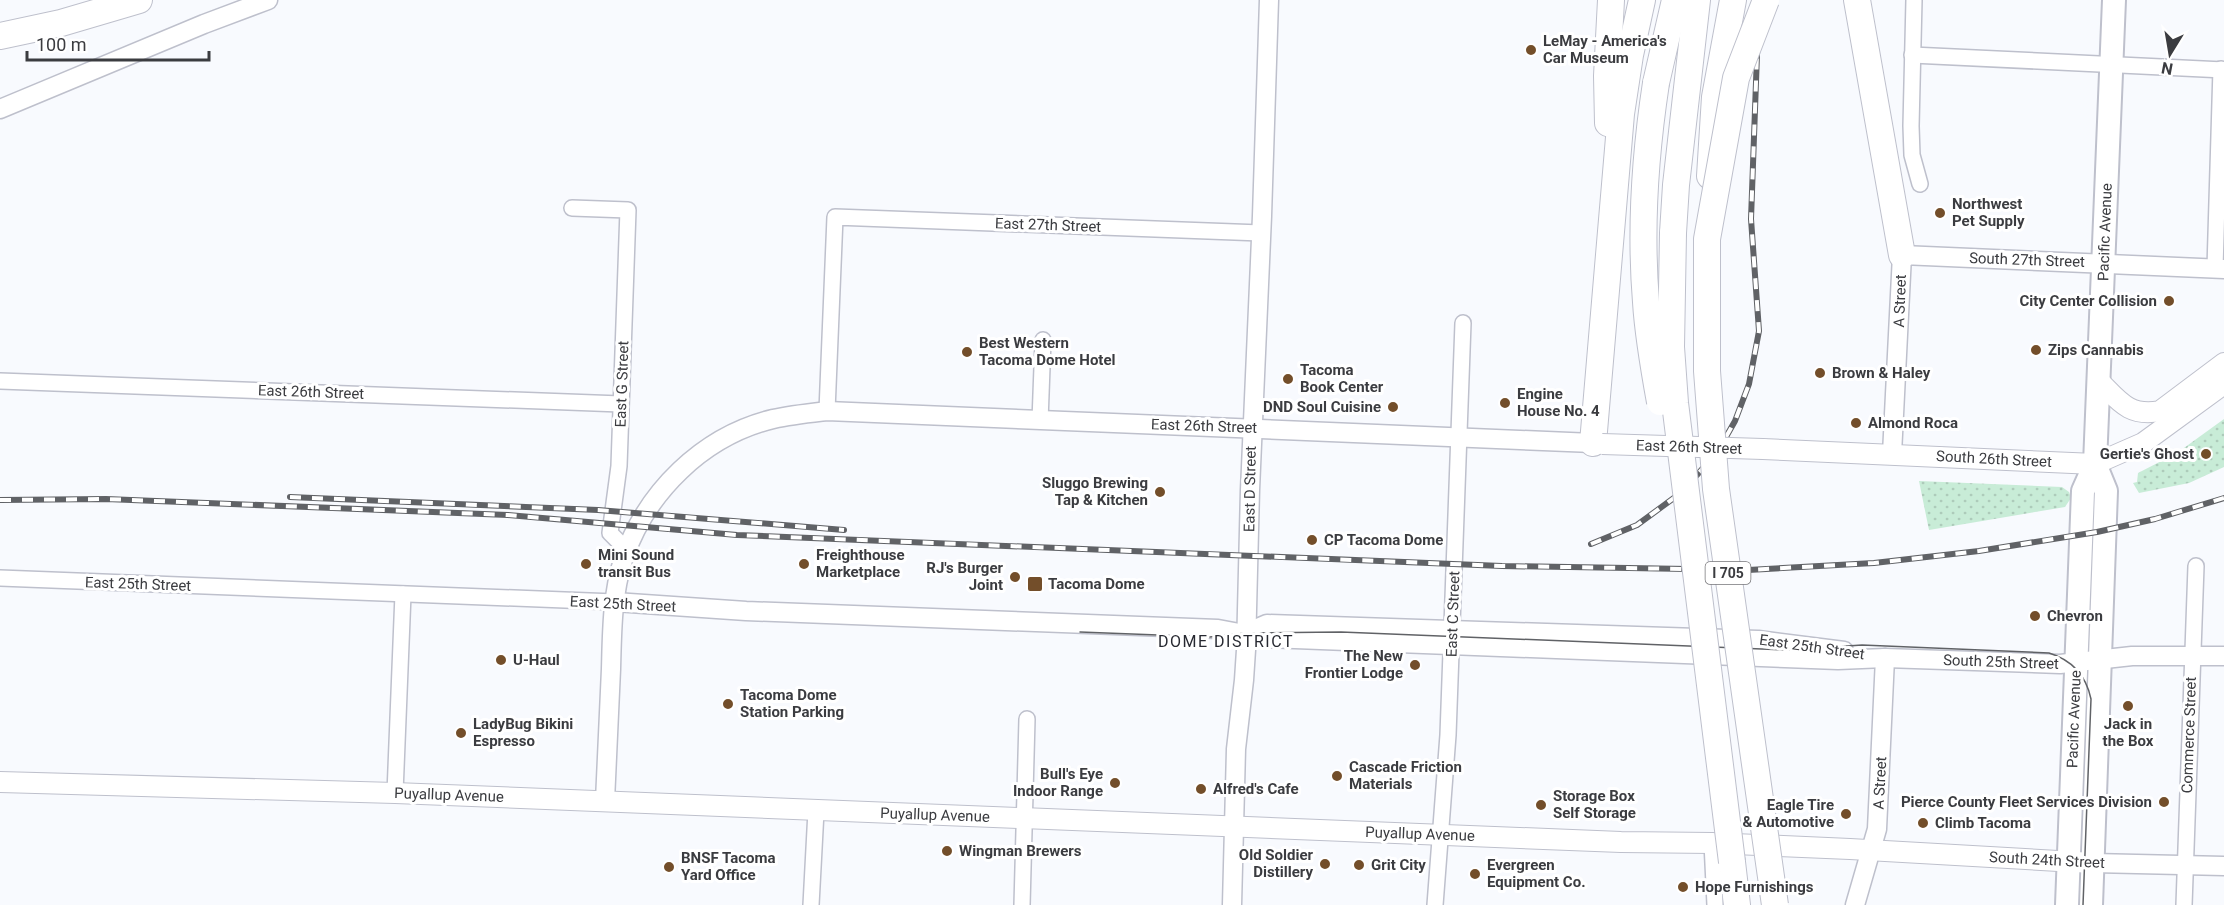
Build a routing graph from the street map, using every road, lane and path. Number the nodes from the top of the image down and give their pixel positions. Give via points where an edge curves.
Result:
1 (139, 0) edge
2 (268, 0) edge
3 (1269, 0) edge
4 (1611, 0) edge
5 (1642, 0) edge
6 (1675, 0) edge
7 (1697, 0) edge
8 (1733, 0) edge
9 (1766, 0) edge
10 (1857, 0) edge
11 (1914, 0) edge
12 (2115, 0) edge
13 (0, 36) edge
14 (1912, 55) junction
15 (2112, 65) junction
16 (2222, 70) edge
17 (0, 109) edge
18 (1920, 184) dead end
19 (572, 208) dead end
20 (1261, 233) junction
21 (1707, 239) junction
22 (1610, 244) junction
23 (1902, 255) junction
24 (2104, 264) junction
25 (2219, 268) edge
26 (1463, 323) dead end
27 (1043, 340) dead end
28 (2224, 363) edge
29 (0, 381) edge
30 (2099, 381) junction
31 (2224, 384) edge
32 (621, 404) junction
33 (827, 411) junction
34 (1040, 421) junction
35 (1252, 428) junction
36 (1460, 436) junction
37 (1598, 443) junction
38 (1892, 454) junction
39 (2095, 464) junction
40 (627, 550) junction
41 (2196, 566) dead end
42 (0, 578) edge
43 (403, 594) junction
44 (1697, 594) junction
45 (615, 602) junction
46 (1246, 633) junction
47 (1452, 636) junction
48 (2192, 655) junction
49 (2224, 656) edge
50 (1885, 658) junction
51 (2100, 659) junction
52 (2076, 663) junction
53 (1027, 719) dead end
54 (0, 782) edge
55 (395, 792) junction
56 (605, 801) junction
57 (816, 811) junction
58 (1024, 817) junction
59 (1234, 826) junction
60 (1441, 835) junction
61 (1712, 843) junction
62 (1870, 850) junction
63 (2069, 861) junction
64 (2093, 862) junction
65 (2185, 865) junction
66 (2224, 866) edge
67 (811, 905) edge
68 (1022, 905) edge
69 (1232, 905) edge
70 (1435, 905) edge
71 (1715, 905) edge
72 (1735, 905) edge
73 (1775, 905) edge
74 (1855, 905) edge
75 (2067, 905) edge
76 (2091, 905) edge
77 (2184, 905) edge

1 - 13 highway
2 - 17 street
3 - 20 street, East D Street
4 - 22 highway via 1607,76
5 - 22 highway via 1622,114
6 - 44 highway, I 705, bridge via 1650,124 1644,269 1660,405
7 - 44 highway, bridge via 1676,185 1671,292 1675,403
8 - 21 highway, bridge via 1715,97
9 - 21 highway, bridge via 1736,78
10 - 23 highway
11 - 14 street
12 - 15 main road, Pacific Avenue
14 - 15 street
14 - 18 street via 1912,155
15 - 16 street
15 - 24 main road, Pacific Avenue
16 - 25 street
19 - 32 street, East G Street via 628,210
20 - 33 street, East 27th Street via 835,217
20 - 35 street, East D Street
21 - 73 highway, I 705, bridge via 1707,371 1712,449
22 - 37 highway
23 - 24 street, South 27th Street
23 - 38 street, A Street
24 - 25 street, South 27th Street
24 - 30 main road, Pacific Avenue
26 - 36 street, East C Street
27 - 34 street
28 - 30 main road via 2160,411 2147,413 2131,410
29 - 32 street, East 26th Street
30 - 39 main road, Pacific Avenue
31 - 39 main road via 2143,443
32 - 40 street, East G Street via 619,466 609,533
33 - 34 street, East 26th Street
33 - 40 street, East 26th Street via 772,419 744,429 699,454 655,499
34 - 35 street, East 26th Street
35 - 36 street, East 26th Street
35 - 46 street, East D Street
36 - 37 street, East 26th Street
36 - 47 street, East C Street
37 - 38 main road, East 26th Street, bridge
38 - 39 main road, South 26th Street
39 - 51 main road, Pacific Avenue via 2106,491
39 - 52 main road, Pacific Avenue via 2083,490
40 - 45 street, East 26th Street
41 - 48 street, Commerce Street
42 - 43 street, East 25th Street
43 - 45 street, East 25th Street
43 - 55 street
44 - 72 highway, I 705, bridge
45 - 46 street, East 25th Street
45 - 56 street
46 - 47 street, East 25th Street via 1267,624
46 - 59 street, East D Street
47 - 50 street, East 25th Street via 1766,640
47 - 60 street, East C Street
48 - 49 street, South 25th Street
48 - 51 street, South 25th Street
48 - 65 street, Commerce Street
50 - 52 street, South 25th Street
50 - 62 street, A Street via 1877,829
51 - 52 street, South 25th Street
51 - 64 main road, Pacific Avenue
52 - 63 main road, Pacific Avenue
53 - 58 street
54 - 55 main road, Puyallup Avenue
55 - 56 main road, Puyallup Avenue
56 - 57 main road, Puyallup Avenue
57 - 58 main road, Puyallup Avenue
57 - 67 street
58 - 59 main road, Puyallup Avenue
58 - 68 street
59 - 60 main road, Puyallup Avenue
59 - 69 street, East D Street
60 - 61 main road, Puyallup Avenue
60 - 70 street, East C Street
61 - 62 main road, Puyallup Avenue
61 - 71 street
62 - 63 main road, South 24th Street
62 - 74 street, A Street
63 - 64 main road, South 24th Street
63 - 75 main road, Pacific Avenue
64 - 65 street, South 24th Street
64 - 76 main road, Pacific Avenue
65 - 66 street, South 24th Street
65 - 77 street, Commerce Street

